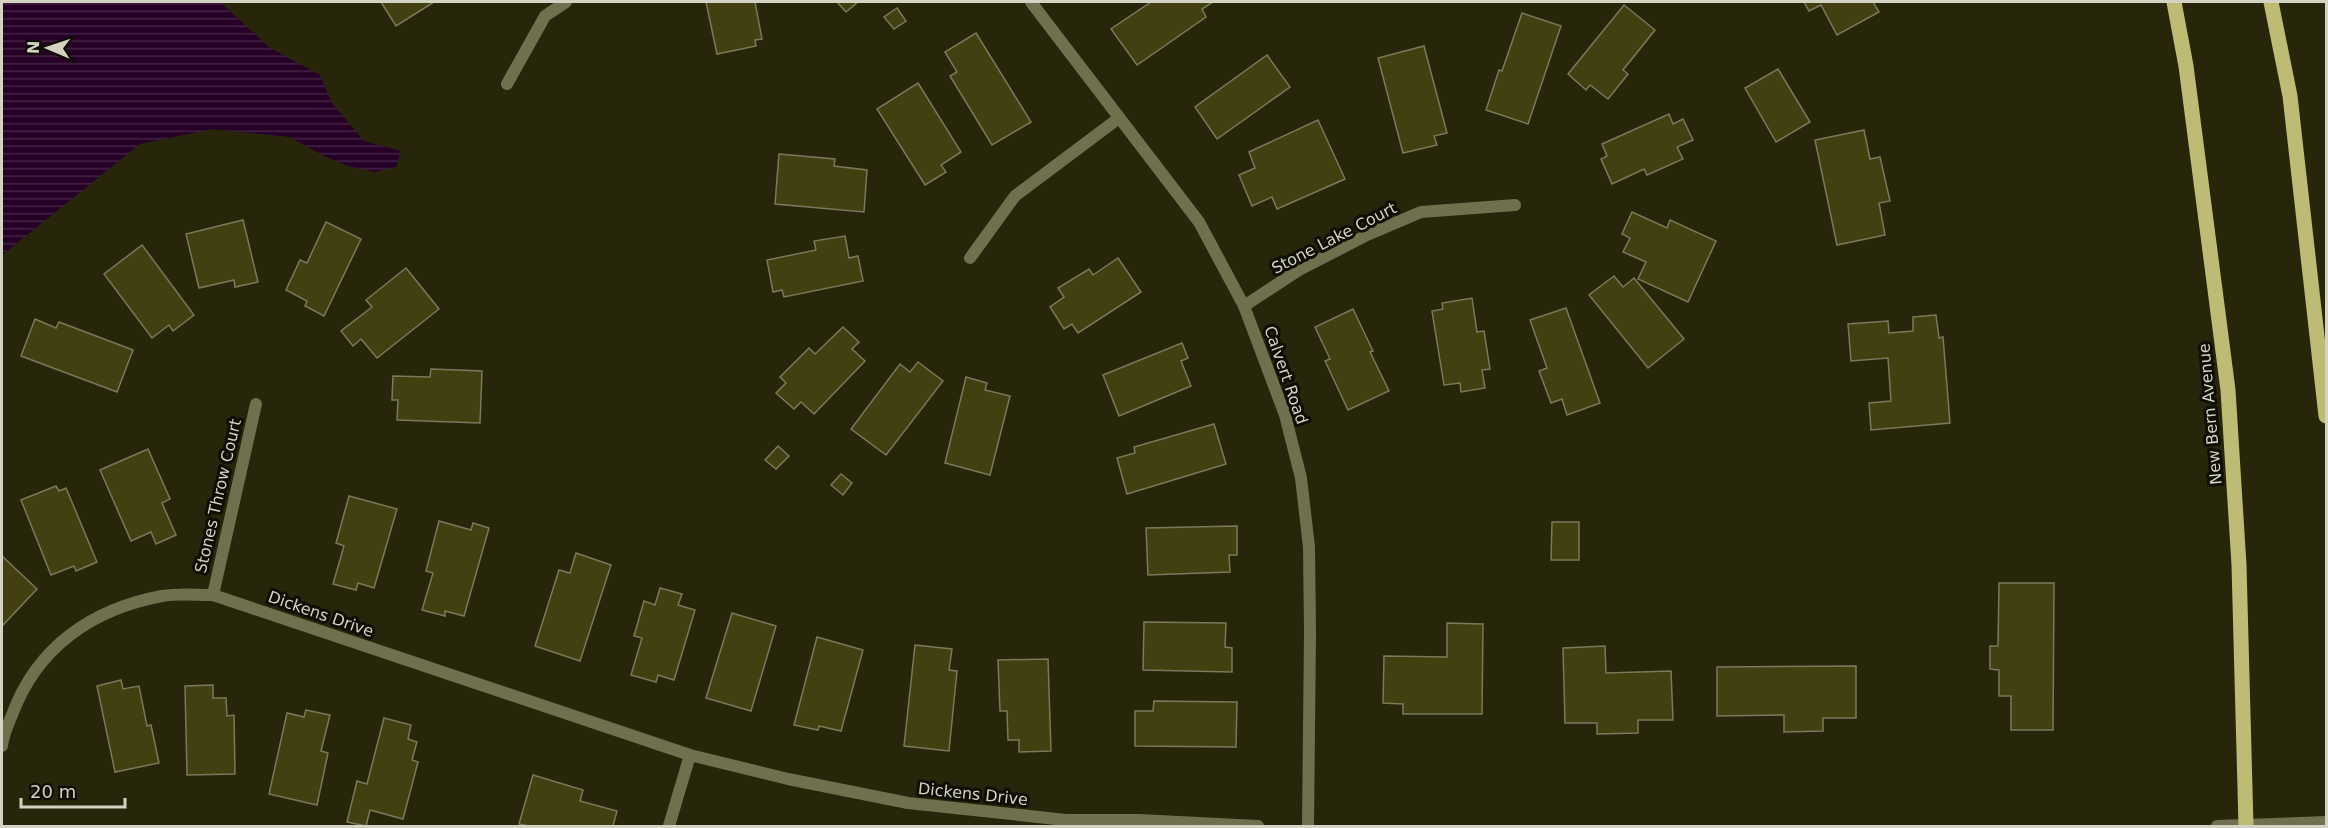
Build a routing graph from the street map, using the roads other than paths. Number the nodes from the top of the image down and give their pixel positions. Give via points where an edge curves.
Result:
1 (566, 2) edge
2 (1031, 2) edge
3 (2174, 2) edge
4 (2271, 2) edge
5 (507, 84) dead end
6 (1119, 118) junction
7 (1515, 205) dead end
8 (970, 258) dead end
9 (1244, 306) junction
10 (256, 404) dead end
11 (2326, 416) edge
12 (213, 595) junction
13 (2, 746) edge
14 (690, 755) junction
15 (2326, 822) edge
16 (669, 826) edge
17 (1258, 826) edge
18 (1308, 826) edge
19 (2217, 826) edge
20 (2246, 826) edge

1 - 5 street via 545,16
2 - 6 street, Calvert Road
3 - 20 main road, New Bern Avenue via 2186,66 2228,390 2239,565
4 - 11 main road via 2290,96
6 - 8 street via 1015,196
6 - 9 street, Calvert Road via 1199,222
7 - 9 street, Stone Lake Court via 1421,212 1299,270
9 - 18 street, Calvert Road via 1285,415 1301,478 1309,558
10 - 12 street, Stones Throw Court
12 - 13 street, Dickens Drive via 165,595 129,604 96,617 68,635 40,663 20,692
12 - 14 street, Dickens Drive
14 - 16 street
14 - 17 street, Dickens Drive via 908,803 1066,820
15 - 20 street
19 - 20 street

